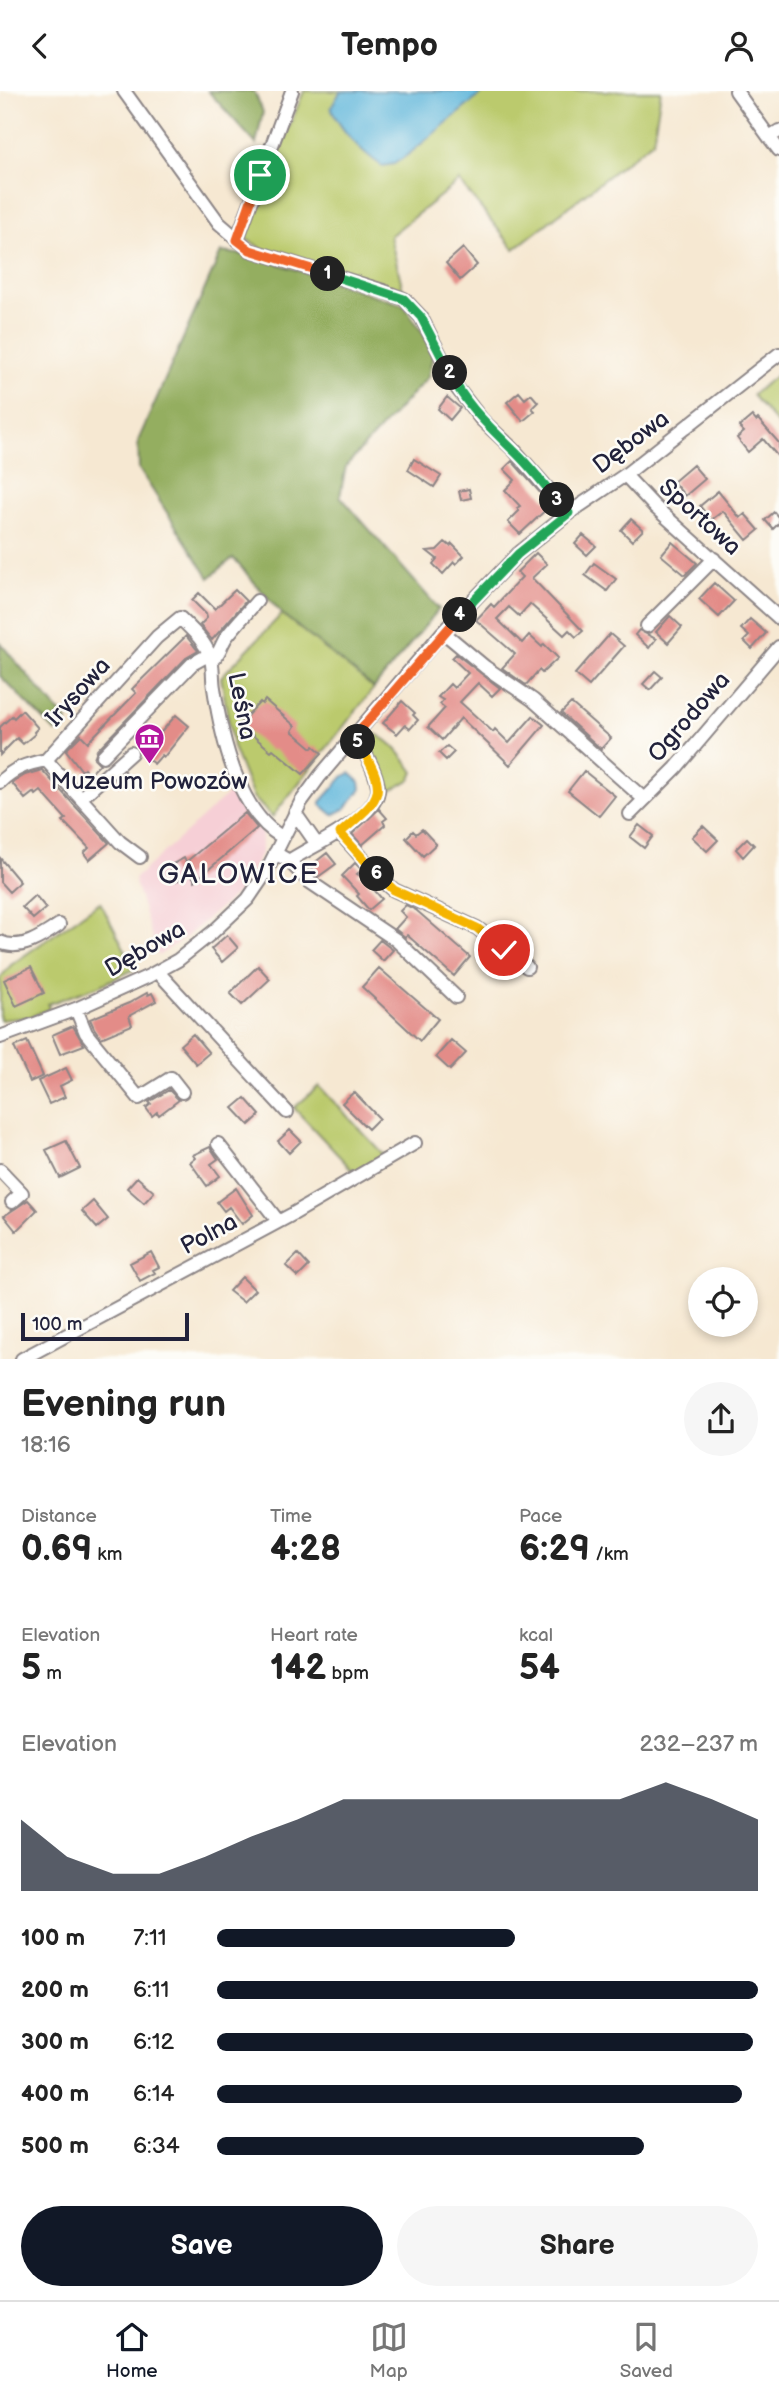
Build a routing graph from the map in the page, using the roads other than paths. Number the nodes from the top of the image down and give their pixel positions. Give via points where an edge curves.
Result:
1 (124, 91) edge
2 (292, 91) edge
3 (737, 91) edge
4 (774, 134) edge
5 (779, 150) edge
6 (237, 240) junction
7 (779, 353) edge
8 (625, 475) junction
9 (569, 513) junction
10 (714, 559) junction
11 (257, 601) dead end
12 (180, 618) joint
13 (779, 618) edge
14 (648, 626) dead end
15 (443, 632) junction
16 (779, 647) edge
17 (211, 657) junction
18 (355, 736) junction
19 (131, 753) dead end
20 (103, 756) dead end
21 (46, 759) junction
22 (0, 782) edge
23 (82, 797) junction
24 (644, 799) junction
25 (295, 813) junction
26 (630, 814) dead end
27 (340, 833) junction
28 (282, 837) junction
29 (316, 843) junction
30 (275, 853) junction
31 (140, 857) dead end
32 (289, 861) junction
33 (59, 925) dead end
34 (0, 941) edge
35 (527, 967) dead end
36 (158, 971) junction
37 (456, 997) dead end
38 (75, 1009) junction
39 (0, 1037) edge
40 (182, 1092) dead end
41 (287, 1111) dead end
42 (415, 1143) dead end
43 (218, 1144) dead end
44 (0, 1170) edge
45 (12, 1202) dead end
46 (278, 1221) junction
47 (22, 1359) edge

1 - 6 street via 219,223
2 - 6 street
3 - 4 street
4 - 5 street
6 - 9 street via 250,250 404,299 421,317 457,388
7 - 8 street, Dębowa
8 - 9 street, Dębowa
8 - 10 street, Sportowa
9 - 15 street, Dębowa via 518,554
10 - 13 street, Sportowa
10 - 14 street
11 - 17 street via 229,633 218,656
12 - 17 street, Leśna via 202,640
12 - 21 street, Irysowa via 157,637
15 - 18 street, Dębowa
15 - 24 street via 533,700
16 - 24 street, Ogrodowa
17 - 20 street via 192,664
17 - 28 street, Leśna via 228,749 248,804
18 - 25 street, Dębowa
18 - 27 street via 379,789 373,804
19 - 23 street
21 - 22 street, Irysowa via 22,765
21 - 23 street
23 - 31 street via 120,842
24 - 26 street, Ogrodowa
25 - 28 street, Dębowa
25 - 29 street
27 - 29 street
27 - 35 street via 394,890 477,928
28 - 30 street, Dębowa
29 - 32 street
30 - 32 street
30 - 36 street, Dębowa via 248,899 187,953
32 - 37 street via 310,882 396,940
33 - 34 street via 22,945
36 - 38 street, Dębowa
36 - 41 street
38 - 39 street, Dębowa
38 - 40 street via 86,1033 135,1100 171,1078
42 - 46 street, Polna
43 - 46 street
44 - 45 street via 22,1193
46 - 47 street, Polna

